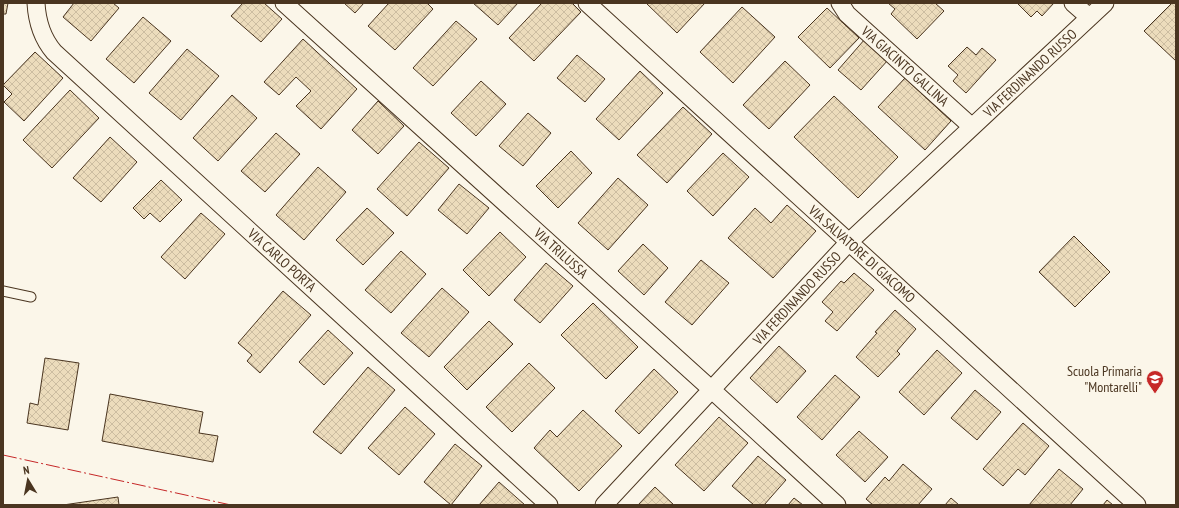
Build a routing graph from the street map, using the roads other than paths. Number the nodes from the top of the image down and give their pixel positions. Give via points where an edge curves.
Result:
1 (36, 3) edge
2 (284, 3) edge
3 (587, 3) edge
4 (840, 3) edge
5 (1073, 3) edge
6 (1105, 3) edge
7 (1089, 17) junction
8 (972, 127) junction
9 (849, 242) junction
10 (3, 291) edge
11 (31, 297) dead end
12 (712, 390) junction
13 (549, 505) edge
14 (604, 505) edge
15 (837, 505) edge
16 (1137, 505) edge

1 - 13 street, VIA CARLO PORTA via 39,26 54,52
2 - 12 street, VIA TRILUSSA
3 - 9 street, VIA SALVATORE DI GIACOMO
4 - 8 street, VIA GIACINTO GALLINA via 847,14
5 - 7 street
6 - 7 street, VIA FERDINANDO RUSSO
7 - 8 street, VIA FERDINANDO RUSSO
8 - 9 street, VIA FERDINANDO RUSSO
9 - 12 street, VIA FERDINANDO RUSSO
9 - 16 street, VIA SALVATORE DI GIACOMO
10 - 11 lane
12 - 14 street, VIA FERDINANDO RUSSO
12 - 15 street, VIA TRILUSSA

